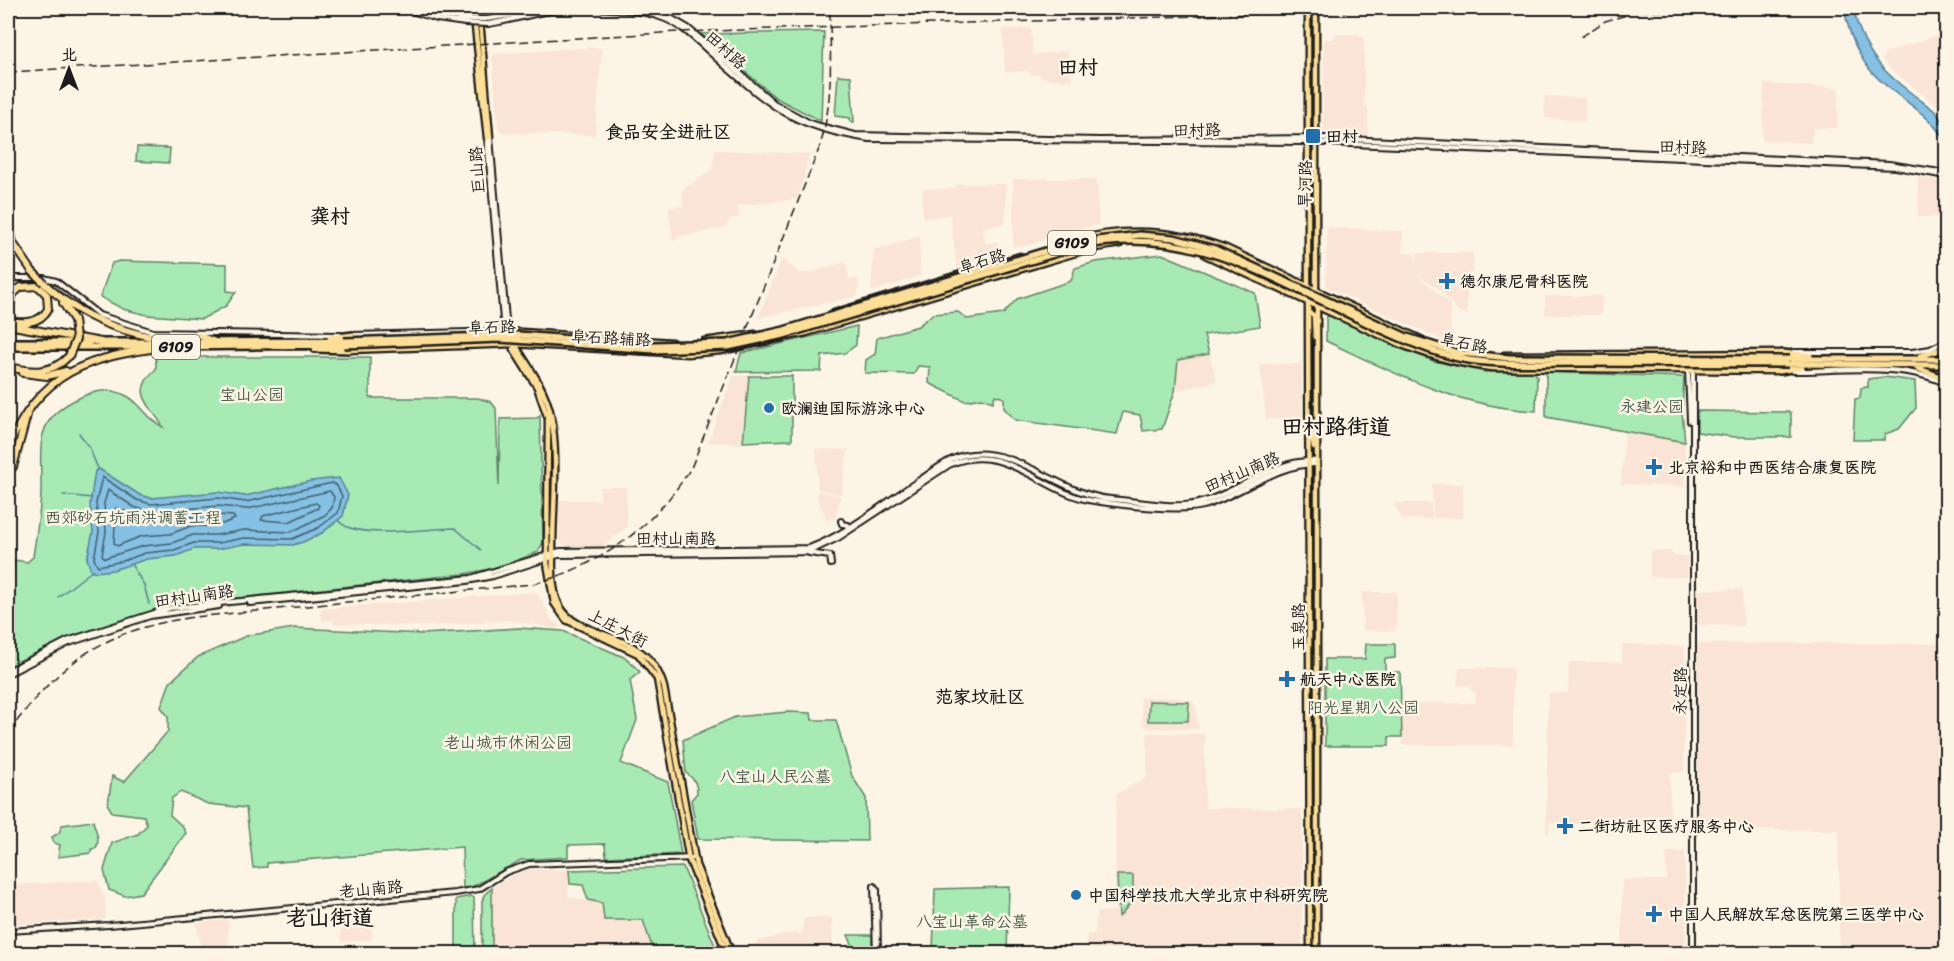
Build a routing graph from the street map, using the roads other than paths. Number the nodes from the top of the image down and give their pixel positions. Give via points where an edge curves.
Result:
1 (402, 8) edge
2 (473, 8) edge
3 (479, 8) edge
4 (555, 8) edge
5 (609, 8) edge
6 (1308, 8) edge
7 (1316, 8) edge
8 (412, 9) edge
9 (528, 12) edge
10 (488, 138) junction
11 (1309, 140) junction
12 (1317, 140) junction
13 (1947, 174) edge
14 (8, 221) edge
15 (8, 278) edge
16 (1308, 287) junction
17 (1316, 290) junction
18 (54, 293) junction
19 (1308, 301) junction
20 (1317, 305) junction
21 (8, 312) edge
22 (1309, 313) junction
23 (866, 314) joint
24 (8, 323) edge
25 (505, 332) junction
26 (198, 335) junction
27 (352, 335) junction
28 (309, 340) junction
29 (1947, 341) edge
30 (8, 342) edge
31 (101, 342) junction
32 (177, 342) junction
33 (215, 342) junction
34 (344, 343) junction
35 (1317, 343) junction
36 (512, 344) junction
37 (292, 346) junction
38 (8, 347) edge
39 (166, 347) junction
40 (1947, 348) edge
41 (349, 350) joint
42 (1783, 353) junction
43 (1680, 356) junction
44 (1842, 359) junction
45 (1905, 359) junction
46 (1947, 359) edge
47 (1789, 362) junction
48 (1869, 362) junction
49 (1815, 365) junction
50 (1910, 365) junction
51 (1947, 365) edge
52 (8, 368) edge
53 (72, 369) junction
54 (1633, 369) junction
55 (1690, 370) junction
56 (1780, 370) junction
57 (1947, 379) edge
58 (1947, 384) edge
59 (30, 406) junction
60 (1310, 428) junction
61 (1317, 447) junction
62 (8, 449) edge
63 (1309, 462) junction
64 (1317, 462) junction
65 (13, 467) dead end
66 (1309, 476) junction
67 (1317, 495) junction
68 (842, 521) dead end
69 (851, 524) junction
70 (802, 553) junction
71 (551, 555) junction
72 (831, 564) dead end
73 (1310, 620) junction
74 (1317, 622) junction
75 (1310, 645) junction
76 (1317, 649) junction
77 (8, 673) edge
78 (1313, 828) junction
79 (692, 859) junction
80 (8, 931) edge
81 (727, 954) edge
82 (732, 954) edge
83 (877, 954) edge
84 (1310, 954) edge
85 (1317, 954) edge
86 (1693, 954) edge

1 - 8 main road, 田村路
2 - 10 main road, 巨山路
3 - 10 main road, 巨山路
4 - 9 main road, 田村路
5 - 11 main road, 田村路 via 647,10 669,17 688,28 775,104 812,124 855,135
6 - 11 main road, 旱河路
7 - 12 main road, 旱河路
8 - 9 main road, 田村路, bridge via 465,21 488,21
9 - 11 main road, 田村路 via 590,9 646,13 668,20 782,113 811,127 862,139 1112,143
10 - 25 main road, 巨山路
11 - 12 main road, 田村路
11 - 16 main road, 旱河路
12 - 13 main road, 田村路 via 1913,165
12 - 17 main road, 旱河路
14 - 18 highway, bridge via 14,243 32,271
15 - 26 main road via 56,281 99,315 136,329
16 - 17 main road, 阜石路
16 - 19 main road, 旱河路
16 - 25 main road, 阜石路 via 1196,238 1167,232 1120,231 1084,237 783,328 730,339 673,342
17 - 20 main road, 旱河路
17 - 43 main road, 阜石路 via 1453,350 1498,356
18 - 32 highway via 103,324
18 - 52 highway, bridge via 74,320 76,339 69,356 47,370
19 - 20 main road, 阜石路
19 - 22 main road, 玉泉路
19 - 23 main road, 阜石路 via 1199,252 1137,243 1089,249
20 - 35 main road, 玉泉路
20 - 54 main road, 阜石路 via 1399,344 1460,364 1493,368
21 - 24 highway via 13,294 21,286 38,286 47,295 48,309 41,318
22 - 35 main road via 1314,315
22 - 60 main road, 玉泉路
23 - 36 main road, 阜石路辅路 via 722,351 667,353
24 - 31 highway
25 - 27 main road
25 - 36 main road, 上庄大街
26 - 27 main road
26 - 33 highway
27 - 28 highway
28 - 33 highway, 阜石路 / G109
28 - 34 highway, 阜石路 / G109
29 - 42 main road, 阜石路 via 1912,352
30 - 31 highway, 阜石路 / G109
31 - 32 highway, 阜石路 / G109
32 - 33 highway, 阜石路 / G109
34 - 37 highway, 阜石路 / G109
34 - 47 highway, 阜石路 / G109, bridge via 515,339 654,350 728,347 784,335 1074,248 1140,239 1174,242 1214,253 1406,341 1457,358 1510,363
35 - 61 main road, 玉泉路
36 - 41 main road, 阜石路辅路
36 - 71 main road, 上庄大街 via 534,379 549,414
37 - 39 highway, 阜石路 / G109
37 - 41 highway
38 - 39 highway, 阜石路 / G109
39 - 53 highway via 112,354
40 - 45 highway
42 - 43 main road, 阜石路
42 - 44 highway
43 - 54 main road via 1684,360 1681,364 1644,364
44 - 47 highway, 阜石路 / G109
44 - 48 highway, 阜石路 / G109
45 - 46 highway, 阜石路 / G109
45 - 48 highway, 阜石路 / G109
47 - 49 highway, 阜石路 / G109
48 - 49 highway, 阜石路 / G109
48 - 50 highway, 阜石路 / G109
49 - 56 highway
50 - 51 highway, 阜石路 / G109
50 - 57 highway
52 - 53 highway via 39,376
53 - 59 highway
54 - 55 main road, 阜石路
55 - 56 main road, 阜石路
55 - 86 main road, 永定路
56 - 58 main road, 阜石路 via 1895,371
59 - 62 highway
59 - 65 highway
60 - 61 main road
60 - 63 main road, 玉泉路
61 - 64 main road, 玉泉路
63 - 64 main road, 田村山南路
63 - 66 main road, 玉泉路
63 - 69 main road, 田村山南路 via 1297,462 1204,501 1173,504 1088,497 1005,458 968,454 945,463
63 - 70 main road, 田村山南路 via 1205,506 1185,508 1085,500 1005,462 970,458 949,465 819,549
64 - 67 main road, 玉泉路
66 - 67 main road via 1314,476
66 - 73 main road, 玉泉路
67 - 74 main road, 玉泉路
68 - 69 main road via 844,525
69 - 71 main road, 田村山南路 via 819,544 800,550
70 - 71 main road, 田村山南路
70 - 72 main road via 827,555
71 - 77 main road, 田村山南路 via 494,576 467,581 164,612 69,643
71 - 79 main road, 上庄大街 via 556,593 563,611 641,651 661,678
73 - 74 main road via 1313,624
73 - 75 main road, 玉泉路
74 - 76 main road, 玉泉路
75 - 76 main road
75 - 78 main road, 玉泉路
76 - 78 main road, 玉泉路
78 - 84 main road, 玉泉路
78 - 85 main road, 玉泉路
79 - 80 main road, 老山南路 via 529,864 506,872 479,890
79 - 81 main road, 上庄大街
79 - 82 main road, 上庄大街
83 - 83 main road via 877,890 874,885

